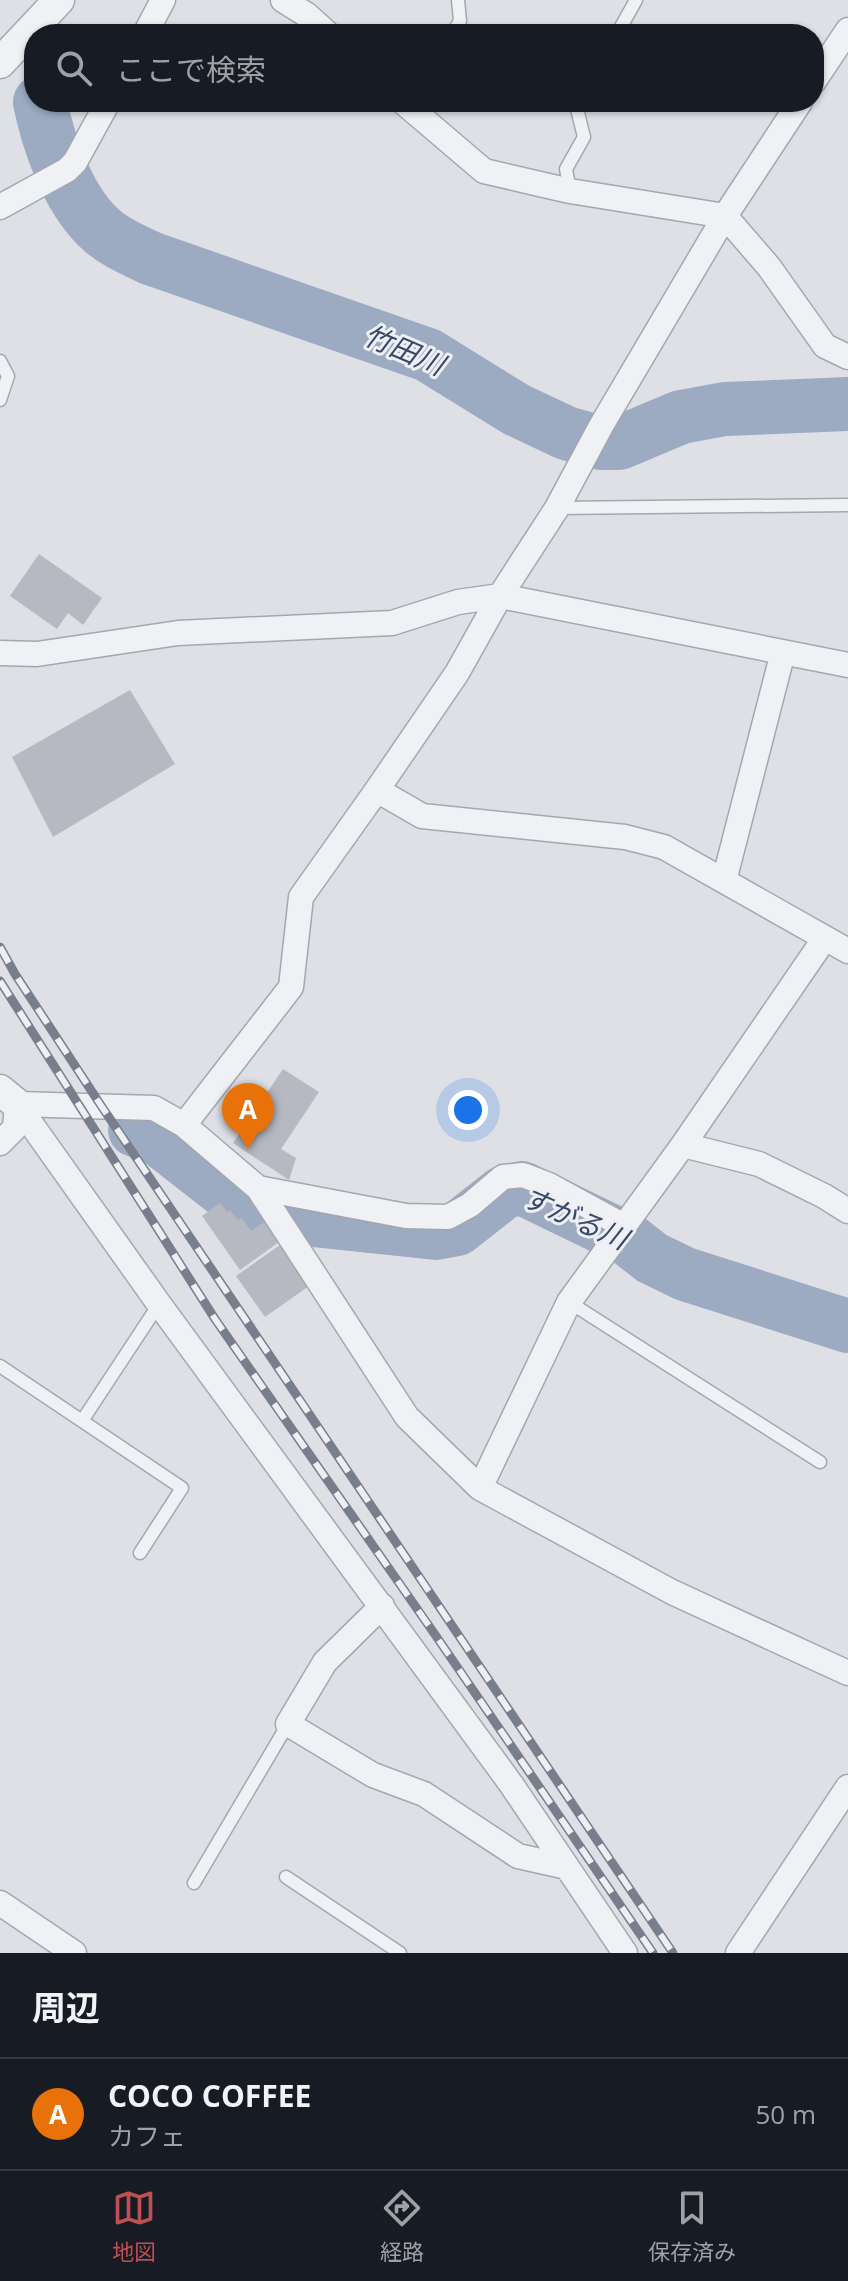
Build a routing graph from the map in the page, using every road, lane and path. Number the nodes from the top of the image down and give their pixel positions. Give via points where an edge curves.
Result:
1 (59, 0) edge
2 (163, 0) edge
3 (283, 0) edge
4 (458, 0) edge
5 (636, 0) edge
6 (37, 24) edge
7 (150, 24) edge
8 (317, 24) edge
9 (458, 24) edge
10 (623, 24) edge
11 (848, 30) edge
12 (24, 37) edge
13 (0, 63) edge
14 (824, 66) edge
15 (102, 112) edge
16 (415, 112) edge
17 (578, 112) edge
18 (793, 112) edge
19 (570, 191) junction
20 (0, 207) edge
21 (725, 216) junction
22 (848, 357) edge
23 (0, 361) edge
24 (0, 400) edge
25 (848, 505) edge
26 (557, 508) junction
27 (500, 596) junction
28 (783, 652) junction
29 (0, 653) edge
30 (848, 665) edge
31 (377, 790) junction
32 (724, 881) junction
33 (825, 938) junction
34 (848, 951) edge
35 (9, 1097) edge
36 (184, 1125) junction
37 (0, 1143) edge
38 (683, 1145) junction
39 (264, 1197) junction
40 (848, 1211) edge
41 (619, 1232) junction
42 (569, 1302) junction
43 (159, 1304) junction
44 (0, 1366) edge
45 (82, 1421) junction
46 (820, 1462) dead end
47 (480, 1488) junction
48 (140, 1553) dead end
49 (382, 1606) junction
50 (848, 1673) edge
51 (288, 1724) junction
52 (848, 1787) edge
53 (567, 1867) junction
54 (286, 1877) dead end
55 (194, 1883) dead end
56 (0, 1903) edge
57 (74, 1953) edge
58 (400, 1953) edge
59 (625, 1953) edge
60 (738, 1953) edge

1 - 6 street
2 - 7 street
3 - 8 street
4 - 9 lane
5 - 10 lane
11 - 14 street
12 - 13 street
15 - 20 street via 75,162
16 - 19 street via 484,171
17 - 19 lane via 584,137 566,169
18 - 21 street
19 - 21 street
21 - 22 street via 825,346
21 - 26 street
23 - 24 lane via 8,376
25 - 26 lane
26 - 27 street
27 - 28 street
27 - 29 street via 458,602 392,623 178,633 37,654
27 - 31 street via 457,673
28 - 30 street
28 - 32 street
31 - 32 street via 422,816 625,837 664,847
31 - 36 street via 301,897 291,987
32 - 33 street
33 - 34 street
33 - 38 street
35 - 36 street via 154,1108
35 - 37 street via 15,1128
35 - 43 street
36 - 39 street
38 - 40 street via 759,1164
38 - 41 street
39 - 41 street via 448,1217 503,1177 523,1175 549,1185
39 - 47 street via 407,1417
41 - 42 street
42 - 46 lane
42 - 47 street
43 - 45 lane
43 - 49 street
44 - 45 lane
45 - 48 lane via 182,1488
47 - 50 street via 672,1592
49 - 51 street via 325,1662
49 - 53 street
51 - 53 street via 373,1775 424,1794 518,1856
51 - 55 lane
52 - 60 street
53 - 59 street
54 - 58 lane
56 - 57 street

